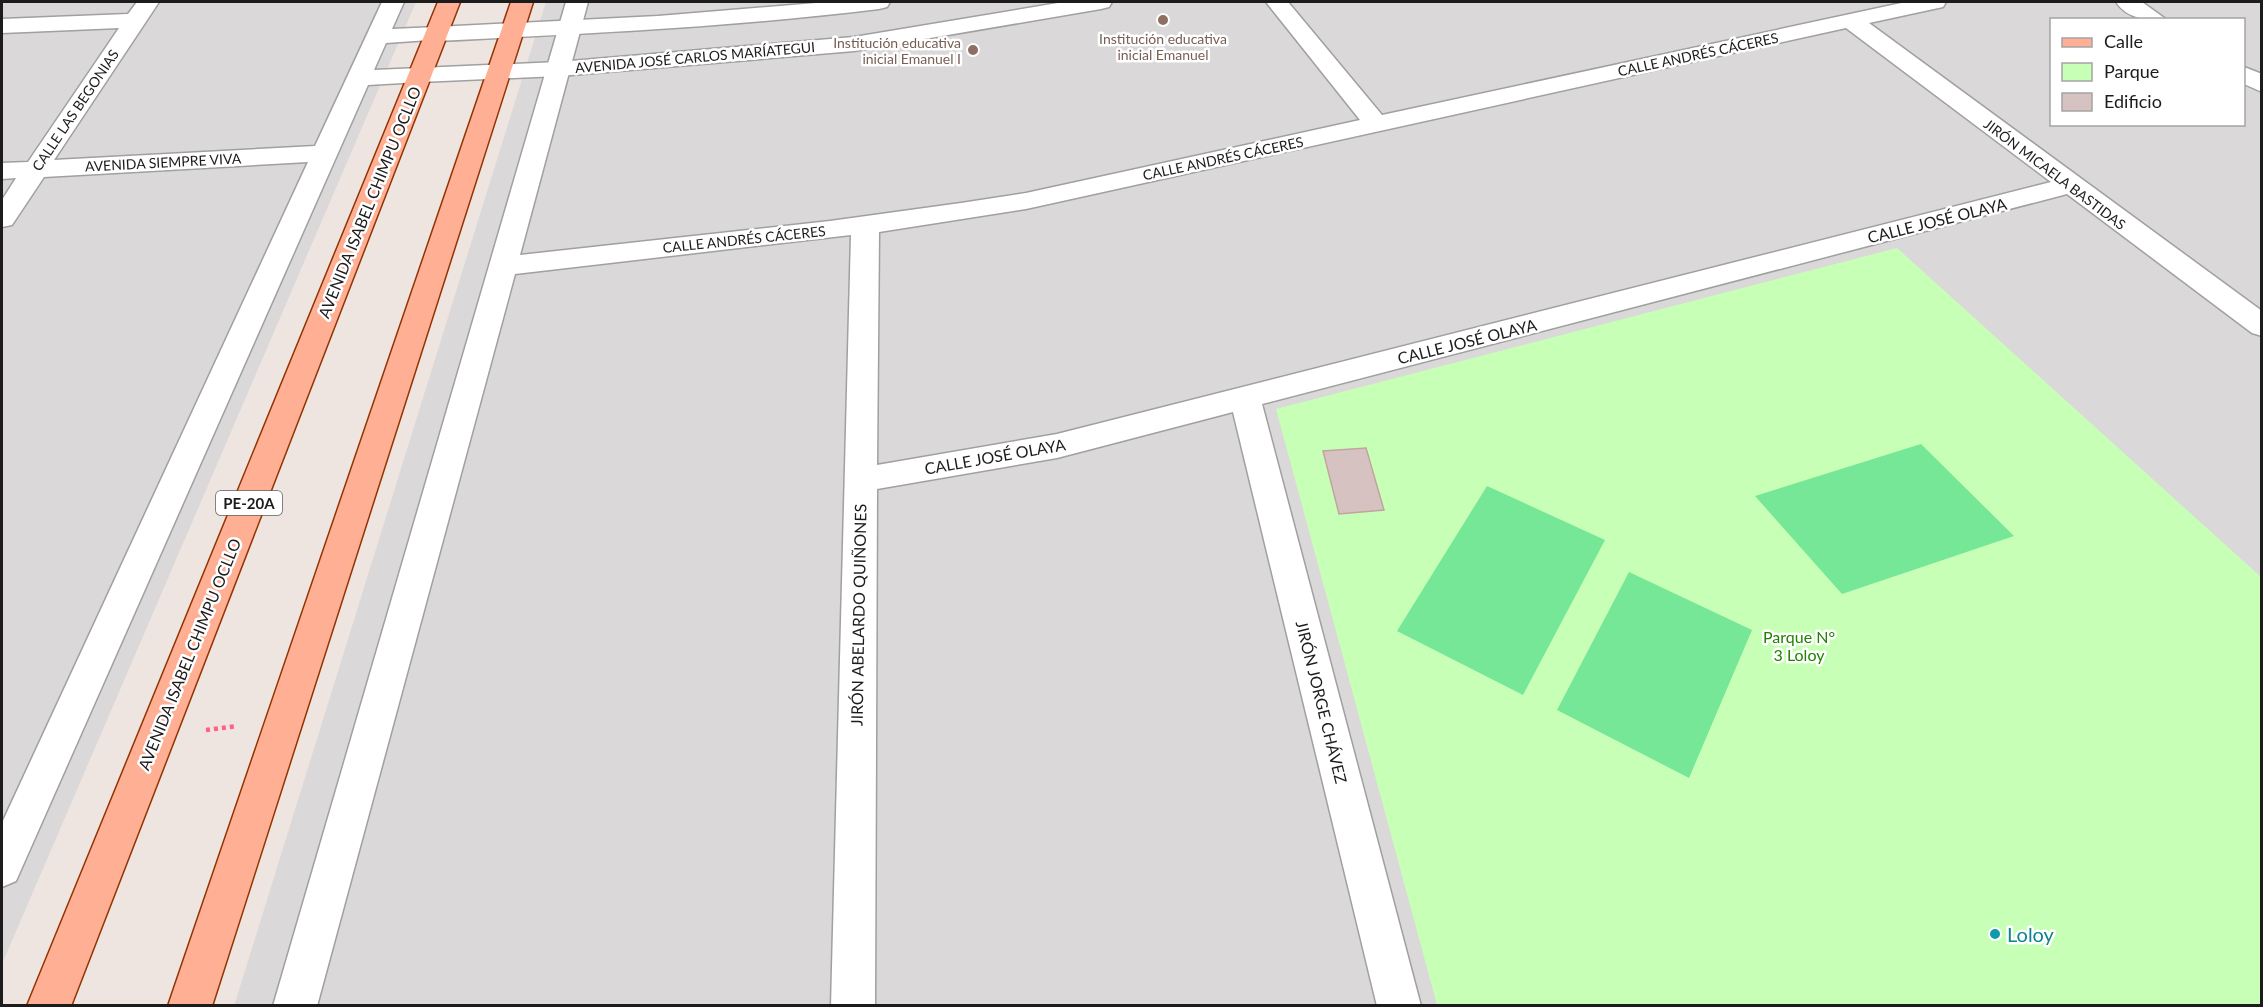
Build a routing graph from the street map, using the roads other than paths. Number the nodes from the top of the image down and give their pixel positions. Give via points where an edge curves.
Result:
1 (393, 2) edge
2 (449, 2) edge
3 (865, 2) edge
4 (1101, 2) edge
5 (1277, 2) edge
6 (1935, 2) edge
7 (2127, 2) edge
8 (141, 11) edge
9 (574, 14) edge
10 (517, 16) edge
11 (2153, 18) edge
12 (1850, 20) junction
13 (2, 26) edge
14 (436, 34) junction
15 (377, 36) junction
16 (559, 69) junction
17 (498, 72) junction
18 (420, 75) junction
19 (2245, 75) edge
20 (358, 78) junction
21 (2262, 85) edge
22 (1376, 124) junction
23 (324, 153) junction
24 (35, 170) junction
25 (2, 171) edge
26 (2070, 185) junction
27 (2, 219) edge
28 (865, 225) junction
29 (503, 266) junction
30 (2262, 326) edge
31 (1245, 398) junction
32 (860, 480) junction
33 (2, 867) edge
34 (49, 1005) edge
35 (190, 1005) edge
36 (295, 1005) edge
37 (853, 1005) edge
38 (1399, 1005) edge

1 - 15 street
2 - 14 main road, AVENIDA ISABEL CHIMPU OCLLO / PE-20A
3 - 9 street via 791,12
4 - 16 street, AVENIDA JOSÉ CARLOS MARÍATEGUI via 854,44
5 - 22 street
6 - 12 street, CALLE ANDRÉS CÁCERES
7 - 11 street
8 - 13 street
8 - 24 street, CALLE LAS BEGONIAS
9 - 10 street
9 - 16 street
10 - 14 street
10 - 17 main road
12 - 22 street, CALLE ANDRÉS CÁCERES
12 - 26 street, JIRÓN MICAELA BASTIDAS
14 - 15 street
14 - 18 main road, AVENIDA ISABEL CHIMPU OCLLO / PE-20A
15 - 20 street
16 - 17 street, AVENIDA JOSÉ CARLOS MARÍATEGUI
16 - 29 street
17 - 18 street, AVENIDA JOSÉ CARLOS MARÍATEGUI
17 - 35 main road
18 - 20 street, AVENIDA JOSÉ CARLOS MARÍATEGUI
18 - 34 main road, AVENIDA ISABEL CHIMPU OCLLO / PE-20A
19 - 21 street
20 - 23 street
22 - 28 street, CALLE ANDRÉS CÁCERES via 1026,201
23 - 24 street, AVENIDA SIEMPRE VIVA
23 - 33 street
24 - 25 street, AVENIDA SIEMPRE VIVA
24 - 27 street, CALLE LAS BEGONIAS
26 - 30 street, JIRÓN MICAELA BASTIDAS
26 - 31 street, CALLE JOSÉ OLAYA
28 - 29 street, CALLE ANDRÉS CÁCERES
28 - 32 street, JIRÓN ABELARDO QUIÑONES
29 - 36 street
31 - 32 street, CALLE JOSÉ OLAYA via 1057,446
31 - 38 street, JIRÓN JORGE CHÁVEZ
32 - 37 street, JIRÓN ABELARDO QUIÑONES

